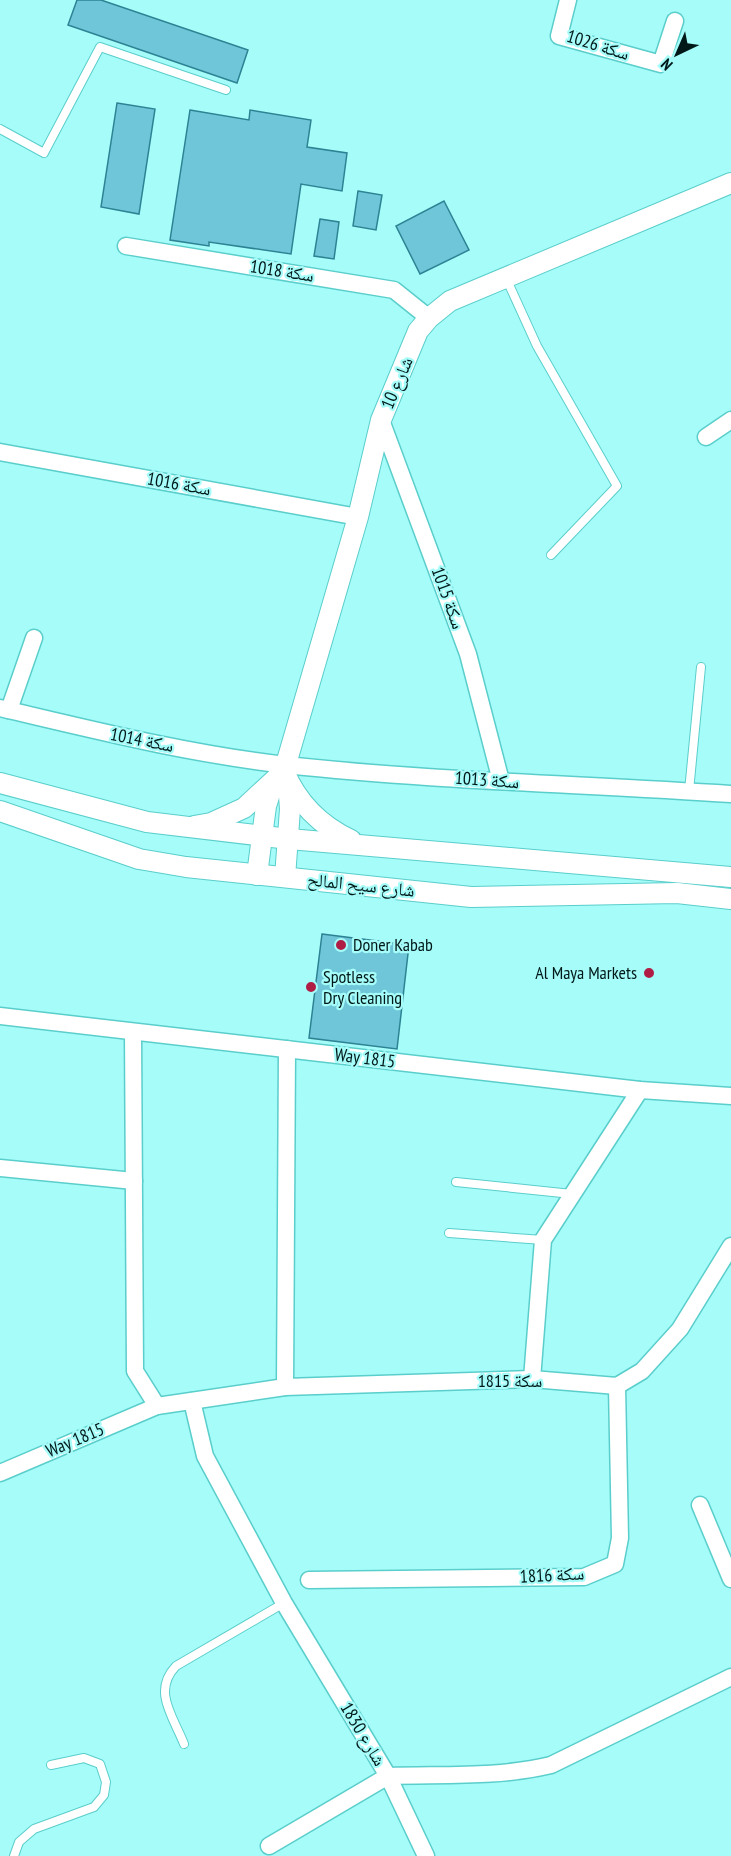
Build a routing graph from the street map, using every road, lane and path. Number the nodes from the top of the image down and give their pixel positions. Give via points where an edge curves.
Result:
1 (568, 0) edge
2 (675, 21) dead end
3 (226, 90) dead end
4 (0, 129) edge
5 (731, 183) edge
6 (126, 246) dead end
7 (506, 277) junction
8 (429, 318) junction
9 (381, 420) junction
10 (731, 420) edge
11 (706, 437) dead end
12 (0, 452) edge
13 (358, 517) junction
14 (551, 555) dead end
15 (34, 638) dead end
16 (701, 667) dead end
17 (4, 709) edge
18 (283, 774) junction
19 (501, 781) junction
20 (0, 783) edge
21 (689, 791) junction
22 (731, 794) edge
23 (0, 811) edge
24 (194, 826) junction
25 (262, 836) junction
26 (289, 839) junction
27 (362, 845) junction
28 (257, 875) junction
29 (731, 877) edge
30 (285, 878) junction
31 (731, 899) edge
32 (0, 1016) edge
33 (133, 1032) junction
34 (287, 1049) junction
35 (640, 1090) junction
36 (731, 1096) edge
37 (0, 1168) edge
38 (134, 1180) junction
39 (456, 1182) dead end
40 (572, 1195) junction
41 (448, 1233) dead end
42 (543, 1240) junction
43 (731, 1246) edge
44 (532, 1379) junction
45 (617, 1386) junction
46 (285, 1387) junction
47 (222, 1397) joint
48 (192, 1401) junction
49 (157, 1406) junction
50 (0, 1473) edge
51 (700, 1505) dead end
52 (731, 1579) edge
53 (309, 1580) dead end
54 (284, 1603) junction
55 (731, 1677) edge
56 (184, 1744) dead end
57 (51, 1765) dead end
58 (388, 1776) junction
59 (269, 1846) dead end
60 (14, 1856) edge
61 (426, 1856) edge

1 - 2 street, سكة 1026 via 559,36 661,64
3 - 4 lane via 100,47 44,153
5 - 7 street, شارع 10
6 - 8 street, سكة 1018 via 394,290
7 - 8 street, شارع 10 via 450,301
7 - 14 lane via 537,346 617,486
8 - 9 street, شارع 10 via 418,331
9 - 13 street, شارع 10
9 - 19 street, سكة 1015 via 468,654
10 - 11 street
12 - 13 street, سكة 1016
13 - 18 street, شارع 10
15 - 17 street
16 - 21 lane
17 - 18 street, سكة 1014
18 - 19 street, سكة 1013
18 - 24 street via 244,808
18 - 25 street, شارع 10 via 269,792
18 - 26 street
18 - 27 street via 316,819
19 - 21 street, سكة 1013
20 - 24 street via 147,822
21 - 22 street, سكة 1013
23 - 28 street, شارع سيح المالح via 139,859
24 - 25 street
25 - 26 street
25 - 28 street, شارع 10
26 - 27 street
26 - 30 street
27 - 29 street
28 - 30 street, شارع سيح المالح
30 - 31 street, شارع سيح المالح via 471,897 677,893
32 - 33 street, Way 1815
33 - 34 street, Way 1815
33 - 38 street
34 - 35 street, Way 1815
34 - 46 street
35 - 36 street, Way 1815
35 - 40 street
37 - 38 street
38 - 49 street via 135,1371
39 - 40 lane
40 - 42 street
41 - 42 lane
42 - 44 street
43 - 45 street via 680,1329 642,1371
44 - 45 street, سكة 1815
44 - 46 street, سكة 1815
45 - 53 street, سكة 1816 via 620,1538 615,1564 584,1577
46 - 47 street, سكة 1815
47 - 48 street, Way 1815
48 - 49 street, Way 1815
48 - 54 street, 1830 شارع via 205,1456
49 - 50 street, Way 1815
51 - 52 street
54 - 56 lane via 176,1666 168,1675 164,1694
54 - 58 street, 1830 شارع
55 - 58 street, 1830 شارع via 551,1765 483,1775
57 - 60 lane via 84,1758 100,1764 106,1782 104,1795 94,1807 34,1829 19,1842
58 - 59 street
58 - 61 street

